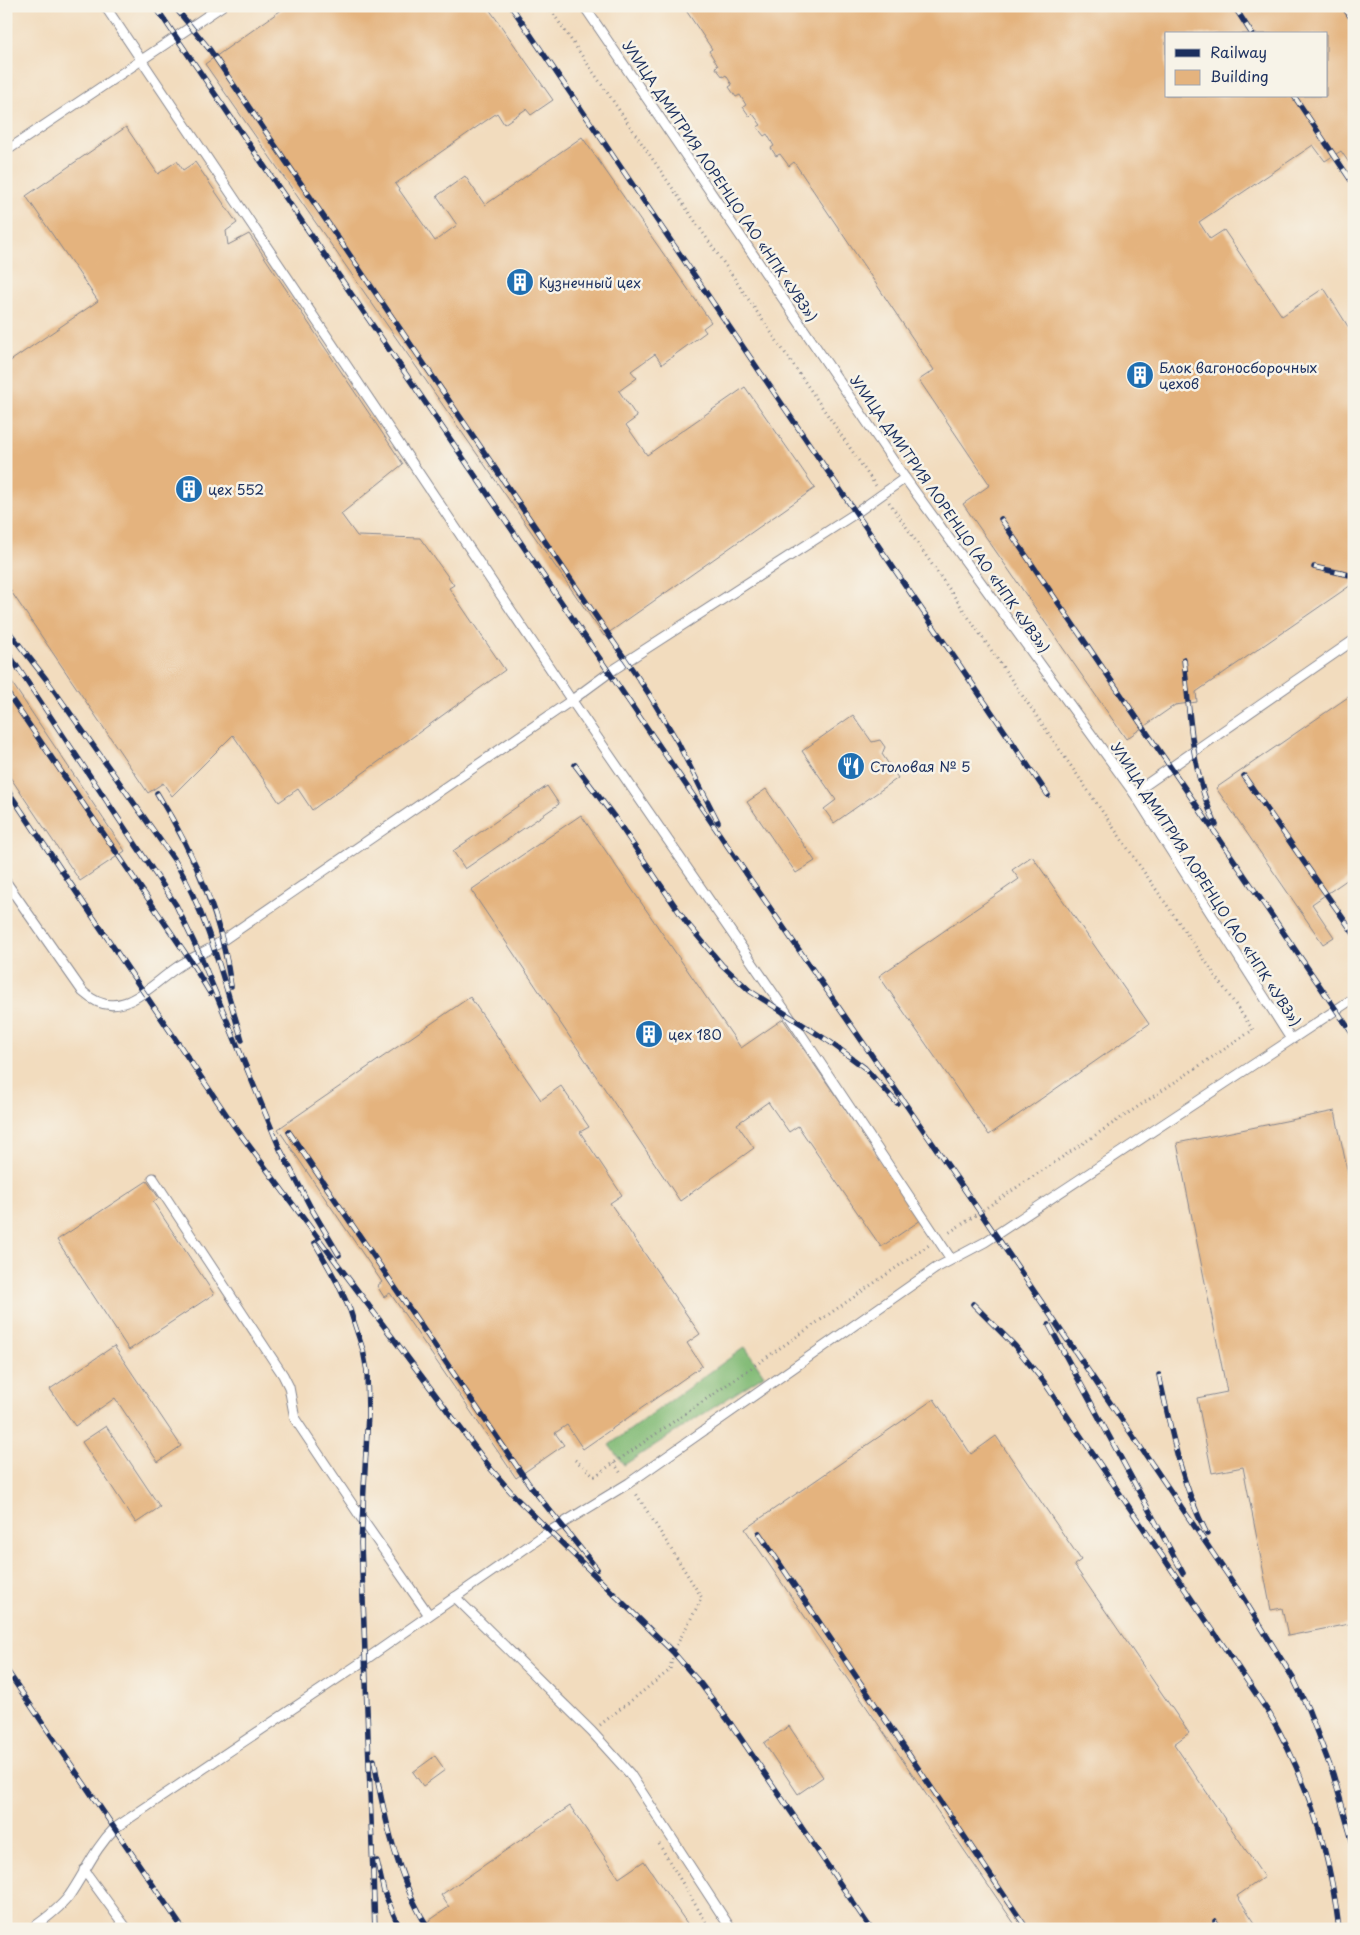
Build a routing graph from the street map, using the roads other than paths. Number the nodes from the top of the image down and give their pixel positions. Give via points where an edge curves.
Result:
1 (105, 6) edge
2 (222, 6) edge
3 (584, 6) edge
4 (142, 60) junction
5 (6, 151) edge
6 (905, 478) junction
7 (1354, 640) edge
8 (572, 700) junction
9 (1134, 793) junction
10 (6, 882) edge
11 (1354, 998) edge
12 (1291, 1039) junction
13 (153, 1178) dead end
14 (951, 1260) junction
15 (455, 1597) junction
16 (429, 1615) junction
17 (84, 1870) junction
18 (31, 1929) edge
19 (127, 1929) edge
20 (731, 1929) edge

1 - 4 lane
2 - 4 lane
3 - 6 lane, УЛИЦА ДМИТРИЯ ЛОРЕНЦО (АО «НПК «УВЗ»)
4 - 5 lane
4 - 8 lane
6 - 8 lane
6 - 9 lane, УЛИЦА ДМИТРИЯ ЛОРЕНЦО (АО «НПК «УВЗ»)
7 - 9 lane
8 - 10 lane via 213,947 178,966 123,1004 102,1005 83,992
8 - 14 lane via 789,1016
9 - 12 lane, УЛИЦА ДМИТРИЯ ЛОРЕНЦО (АО «НПК «УВЗ»)
11 - 12 lane
12 - 14 lane via 985,1242
13 - 16 lane via 283,1375 289,1387 295,1419
14 - 15 lane via 629,1483 555,1528
15 - 16 lane
15 - 20 lane via 592,1732 630,1774
16 - 17 lane via 114,1828
17 - 18 lane via 56,1910
17 - 19 lane

